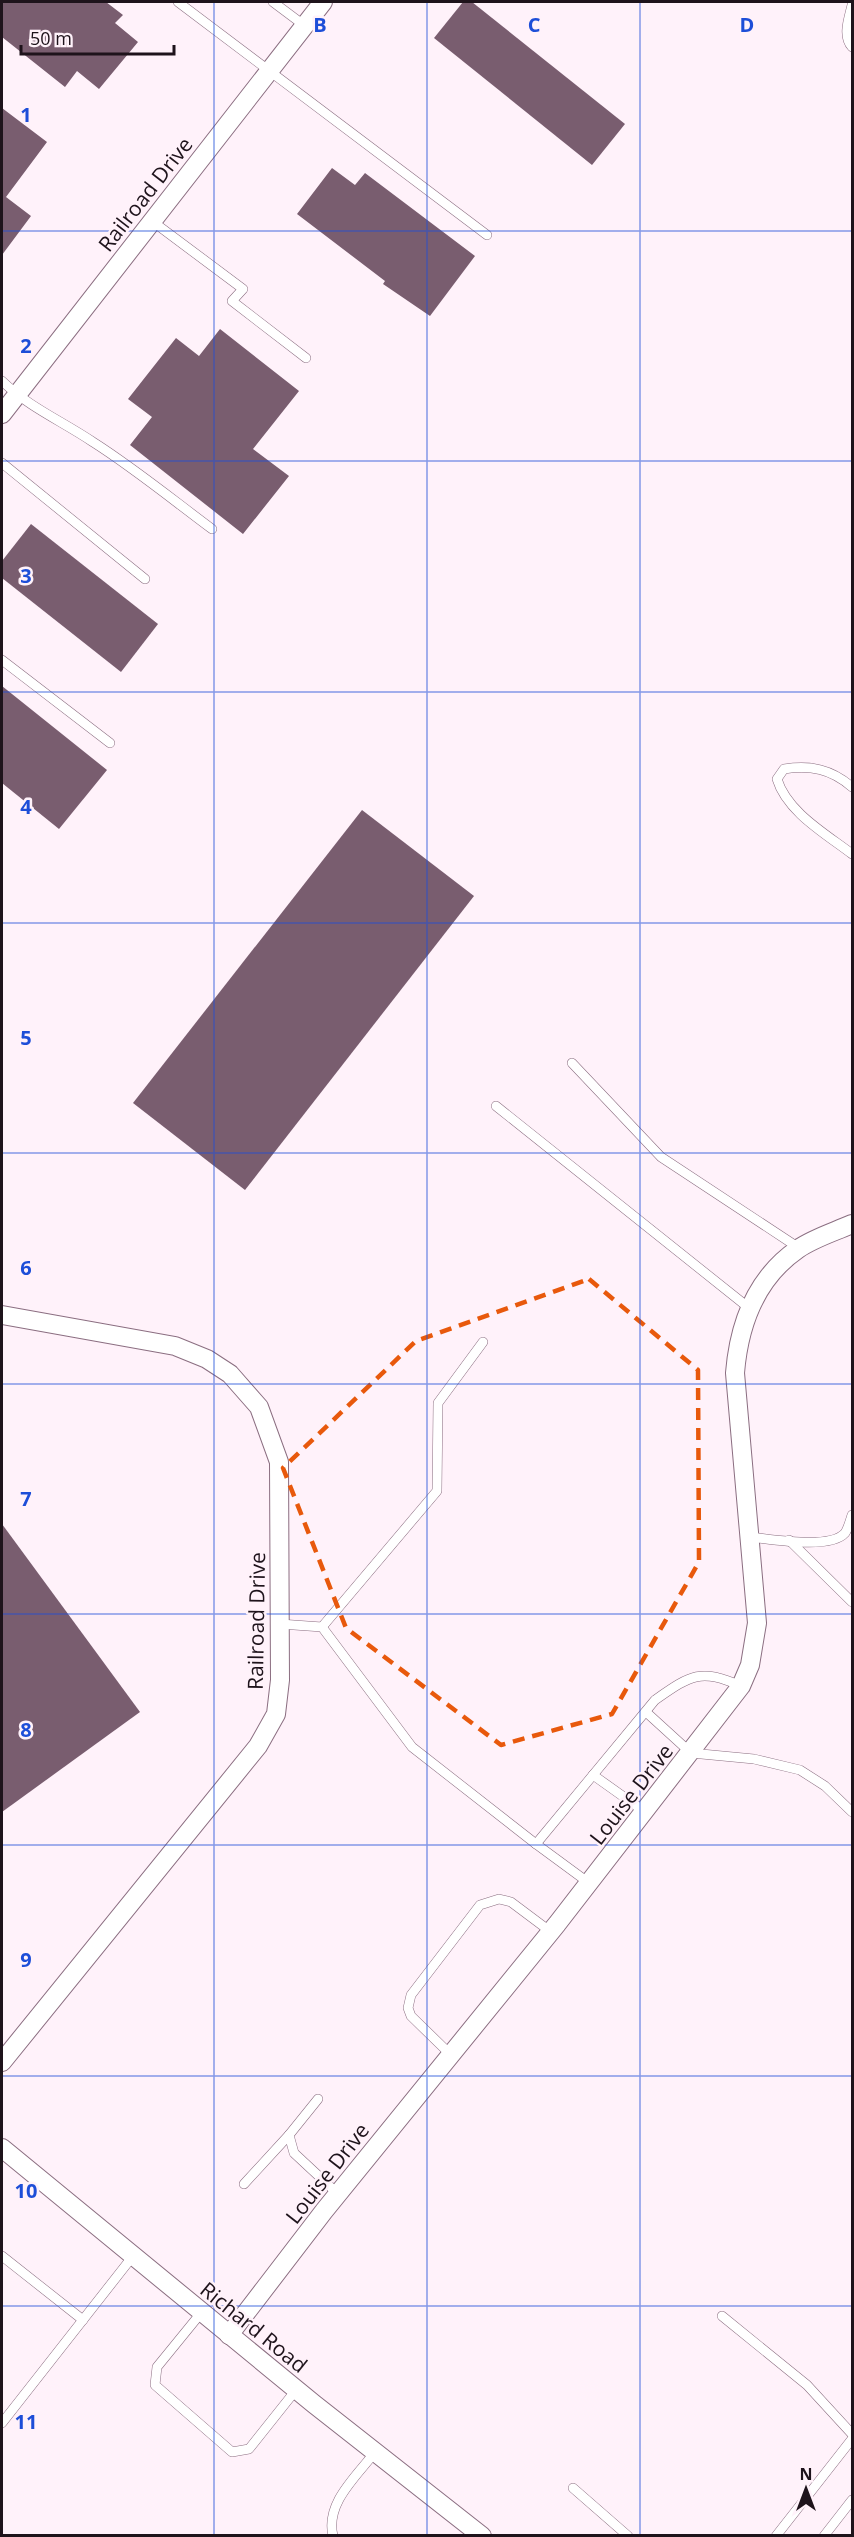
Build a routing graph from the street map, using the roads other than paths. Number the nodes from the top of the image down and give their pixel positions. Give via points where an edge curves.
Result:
1 (178, 2) edge
2 (273, 2) edge
3 (323, 2) edge
4 (852, 5) edge
5 (305, 26) junction
6 (852, 47) edge
7 (270, 70) junction
8 (152, 221) junction
9 (487, 235) dead end
10 (306, 358) dead end
11 (2, 381) edge
12 (16, 395) junction
13 (2, 414) edge
14 (2, 463) edge
15 (212, 529) dead end
16 (145, 579) dead end
17 (2, 660) edge
18 (110, 743) dead end
19 (852, 787) edge
20 (852, 854) edge
21 (572, 1063) dead end
22 (496, 1106) dead end
23 (852, 1224) edge
24 (799, 1248) junction
25 (749, 1308) junction
26 (2, 1315) edge
27 (483, 1342) dead end
28 (852, 1515) edge
29 (750, 1537) junction
30 (789, 1540) junction
31 (852, 1602) edge
32 (280, 1624) junction
33 (322, 1627) junction
34 (741, 1686) junction
35 (646, 1712) junction
36 (691, 1753) junction
37 (594, 1775) junction
38 (645, 1812) junction
39 (852, 1812) edge
40 (536, 1845) junction
41 (589, 1883) junction
42 (551, 1932) junction
43 (451, 2055) junction
44 (2, 2062) edge
45 (318, 2098) dead end
46 (289, 2135) junction
47 (2, 2148) edge
48 (244, 2184) dead end
49 (338, 2193) junction
50 (2, 2256) edge
51 (133, 2256) junction
52 (201, 2313) junction
53 (722, 2316) dead end
54 (83, 2320) junction
55 (229, 2335) junction
56 (296, 2390) junction
57 (2, 2423) edge
58 (852, 2434) edge
59 (852, 2439) edge
60 (375, 2452) junction
61 (573, 2488) dead end
62 (852, 2500) edge
63 (475, 2533) edge
64 (333, 2535) edge
65 (628, 2535) edge
66 (776, 2535) edge
67 (824, 2535) edge

1 - 7 lane
2 - 5 lane
3 - 5 street, Railroad Drive
4 - 6 lane via 847,32
5 - 7 street, Railroad Drive
7 - 8 street, Railroad Drive
7 - 9 lane
8 - 10 lane via 243,289 232,302
8 - 12 street, Railroad Drive
11 - 12 lane
12 - 13 street, Railroad Drive
12 - 15 lane via 92,441
14 - 16 lane
17 - 18 lane
19 - 20 lane via 818,768 784,769 777,779 782,795
21 - 24 lane via 661,1157
22 - 25 lane
23 - 24 street, Louise Drive
24 - 25 street, Louise Drive via 761,1286
25 - 29 street, Louise Drive via 737,1344 735,1373
26 - 32 street, Railroad Drive via 175,1346 230,1374 259,1407 279,1461
27 - 33 lane via 438,1403 437,1491
28 - 30 lane via 845,1533 834,1540
29 - 30 lane
29 - 34 street, Louise Drive via 756,1623 750,1665
30 - 31 lane
32 - 33 lane
32 - 44 street, Railroad Drive via 276,1714 258,1746
33 - 40 lane via 412,1748
34 - 35 lane via 705,1674 680,1683 655,1700
34 - 36 street, Louise Drive
35 - 36 lane
35 - 37 lane
36 - 38 street, Louise Drive
36 - 39 lane via 754,1759 800,1770 825,1786
37 - 38 lane
37 - 40 lane
38 - 41 street, Louise Drive
40 - 41 lane
41 - 42 street, Louise Drive
42 - 43 street, Louise Drive
42 - 43 lane via 511,1902 499,1899 480,1905 411,1995 408,2008 411,2016
43 - 49 street, Louise Drive
45 - 46 lane
46 - 48 lane
46 - 49 lane via 294,2154
47 - 51 street, Richard Road
49 - 55 street, Louise Drive
50 - 54 lane
51 - 52 street, Richard Road
51 - 54 lane
52 - 55 street, Richard Road
52 - 56 lane via 157,2367 155,2385 232,2452 249,2449
53 - 58 lane via 807,2385
54 - 57 lane
55 - 56 street, Richard Road
56 - 60 street, Richard Road
59 - 66 lane
60 - 63 street, Richard Road
60 - 64 lane via 332,2511
61 - 65 lane
62 - 67 lane

